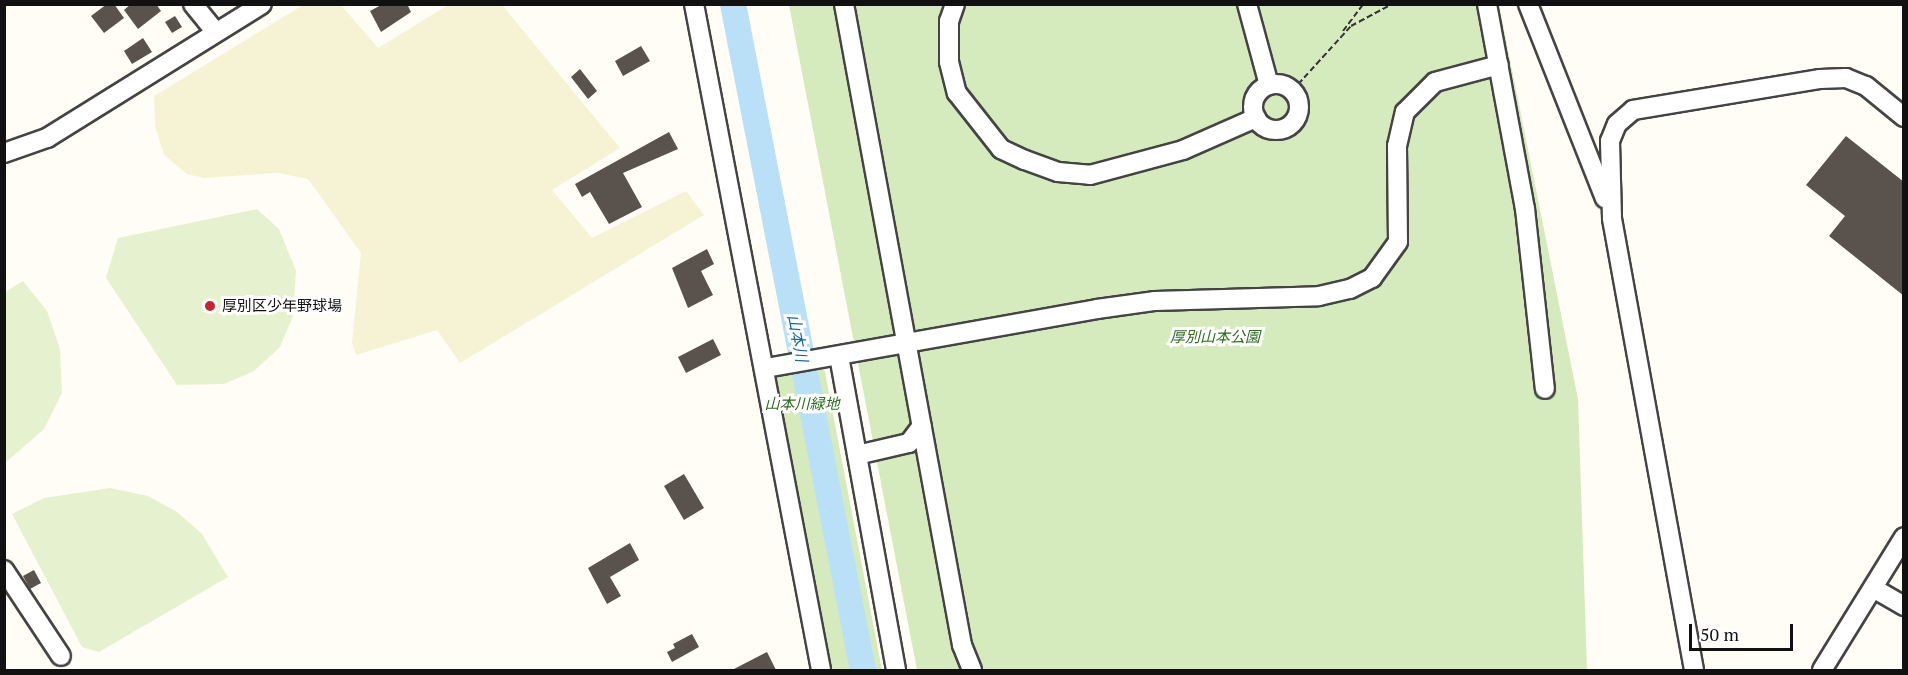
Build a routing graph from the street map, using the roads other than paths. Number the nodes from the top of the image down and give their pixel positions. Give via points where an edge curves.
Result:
1 (193, 4) edge
2 (262, 4) edge
3 (694, 4) edge
4 (844, 4) edge
5 (955, 4) edge
6 (1247, 4) edge
7 (1487, 4) edge
8 (1528, 4) edge
9 (216, 32) junction
10 (1499, 65) junction
11 (1269, 85) junction
12 (1904, 117) edge
13 (1256, 118) junction
14 (4, 153) edge
15 (1612, 218) junction
16 (906, 343) junction
17 (833, 356) junction
18 (766, 368) junction
19 (1545, 389) dead end
20 (922, 426) junction
21 (857, 455) junction
22 (1904, 537) edge
23 (4, 570) edge
24 (1873, 588) junction
25 (1904, 606) edge
26 (61, 656) dead end
27 (820, 670) edge
28 (896, 670) edge
29 (972, 670) edge
30 (1694, 670) edge
31 (1822, 670) edge

1 - 9 street
2 - 9 street
3 - 18 street
4 - 16 street
5 - 13 street via 949,21 949,62 957,93 1001,149 1025,160 1058,172 1090,175 1183,150
6 - 11 street
7 - 10 street
8 - 15 street
9 - 14 street via 47,138
10 - 16 street via 1435,82 1405,112 1397,146 1398,242 1372,278 1350,289 1319,296 1155,301
10 - 19 street via 1525,209
11 - 13 street via 1255,99
11 - 13 street via 1292,91 1299,108 1289,125 1271,129
12 - 15 street via 1866,86 1846,78 1632,110 1617,124 1610,141
15 - 30 street
16 - 17 street
16 - 20 street
17 - 18 street
17 - 21 street
18 - 27 street
20 - 21 street via 909,443
20 - 29 street via 962,645
21 - 28 street
22 - 24 street
23 - 26 street
24 - 25 street
24 - 31 street

